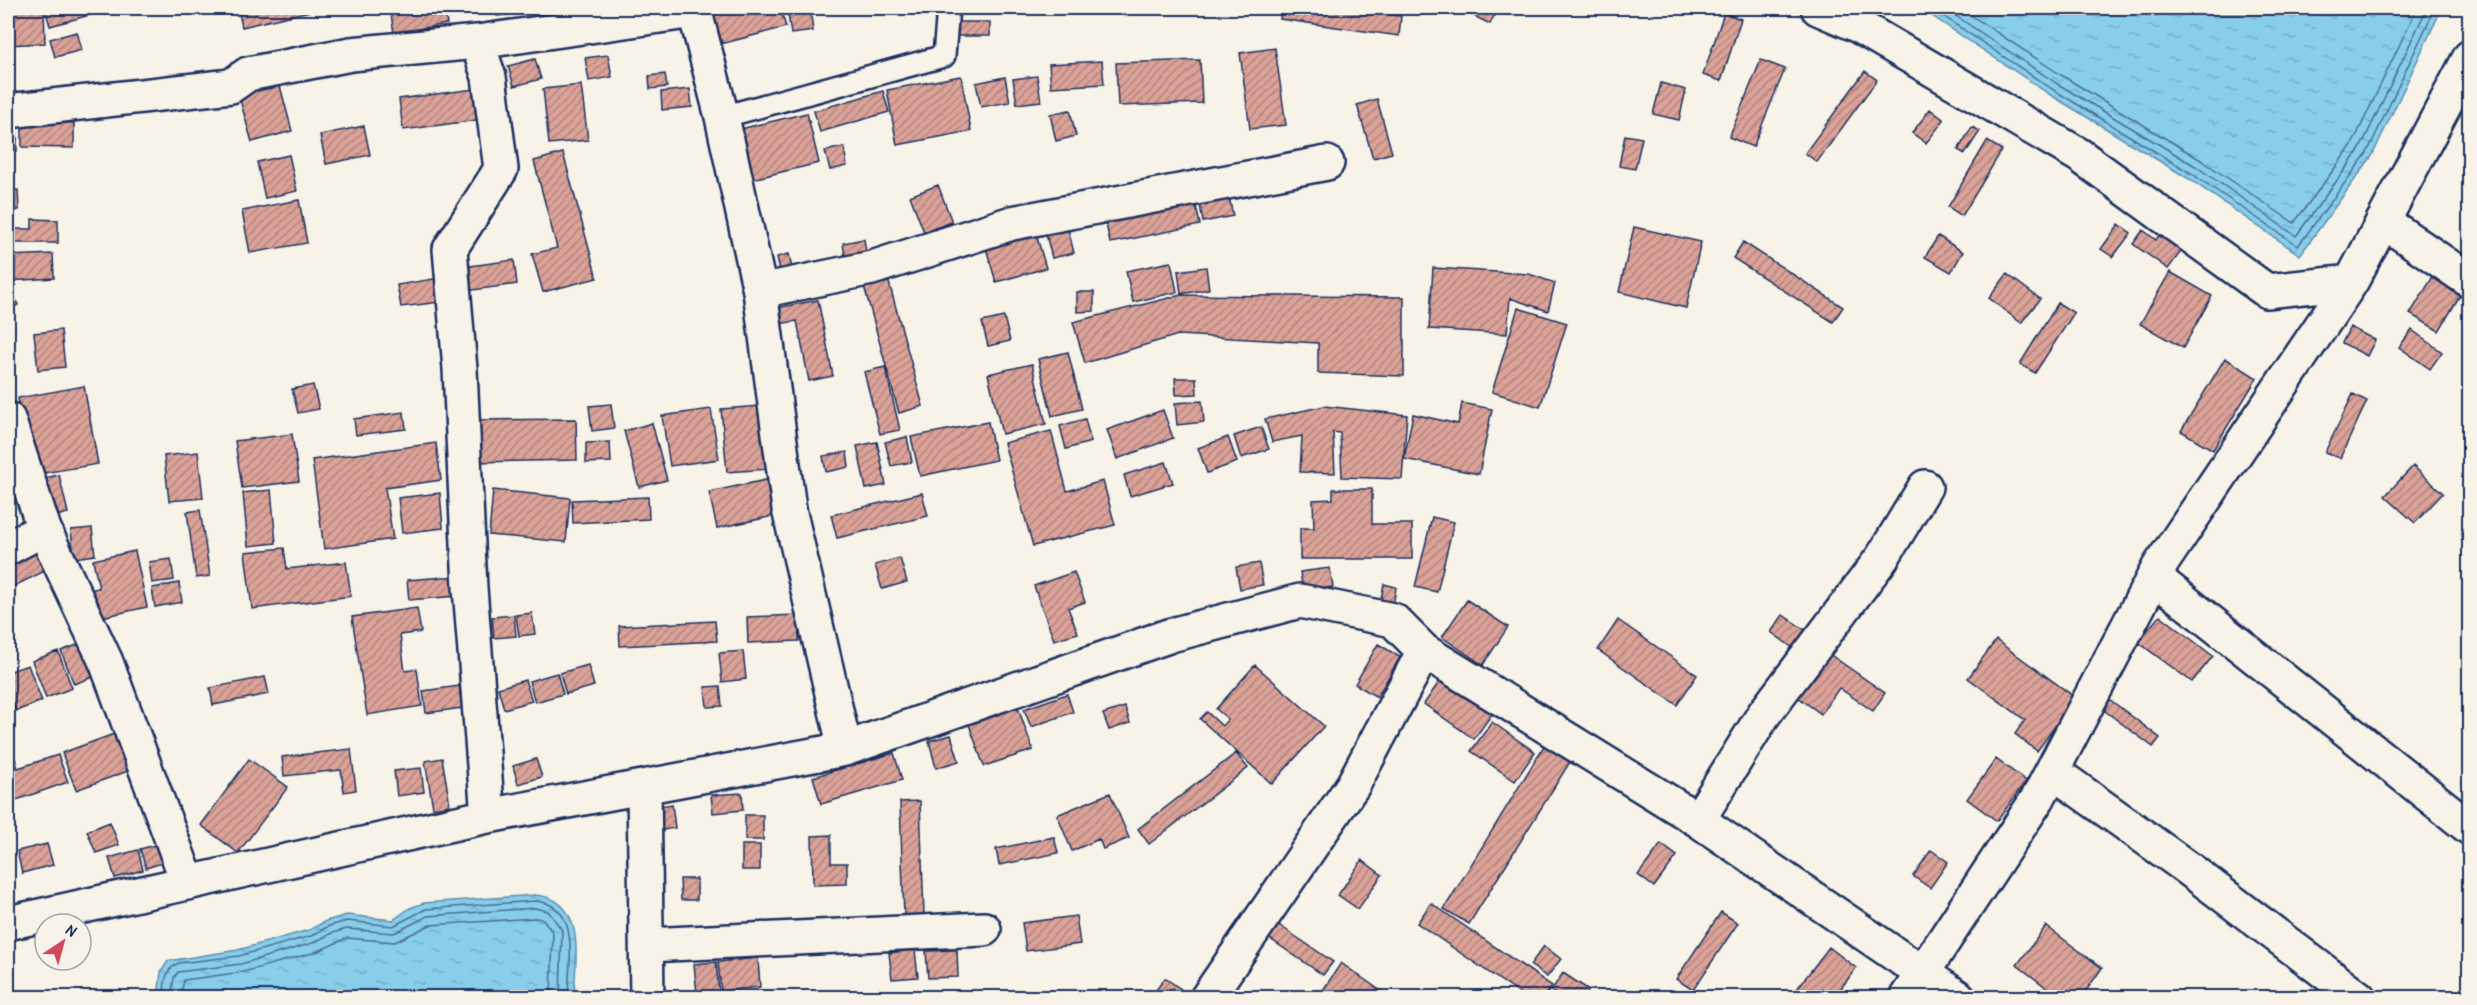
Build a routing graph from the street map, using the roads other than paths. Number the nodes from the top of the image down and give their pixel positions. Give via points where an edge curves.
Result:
1 (948, 8) edge
2 (1818, 8) edge
3 (694, 9) edge
4 (477, 42) junction
5 (2469, 57) edge
6 (8, 111) edge
7 (722, 117) junction
8 (1328, 163) dead end
9 (2383, 221) junction
10 (2469, 281) edge
11 (2351, 282) junction
12 (760, 291) junction
13 (8, 419) edge
14 (1925, 487) dead end
15 (44, 529) junction
16 (8, 548) edge
17 (2154, 577) junction
18 (1424, 651) junction
19 (845, 749) junction
20 (2052, 771) junction
21 (644, 787) junction
22 (488, 816) junction
23 (1698, 820) junction
24 (2469, 828) edge
25 (188, 883) junction
26 (8, 923) edge
27 (984, 929) dead end
28 (648, 945) junction
29 (1914, 985) edge
30 (1212, 996) edge
31 (647, 998) edge
32 (1959, 998) edge
33 (2359, 998) edge

1 - 7 lane via 944,56
2 - 11 street via 1855,24 2079,155 2267,291
3 - 4 street
3 - 7 street
4 - 6 street via 351,54 248,74 231,86
4 - 22 street via 489,77 501,169 450,249
5 - 9 street
7 - 12 street
8 - 12 street via 1012,223 872,268
9 - 10 street
9 - 11 street
11 - 17 street
12 - 19 street via 789,509
13 - 15 street
14 - 23 street via 1882,558 1764,714
15 - 16 street
15 - 25 street via 106,662
17 - 20 street
17 - 24 street
18 - 19 street via 1393,620 1300,601 1171,636
18 - 23 street
18 - 30 street via 1353,785
19 - 21 street
20 - 29 street
20 - 33 street
21 - 22 street
21 - 28 street
22 - 25 street
23 - 29 street
25 - 26 street
27 - 28 street
28 - 31 street
29 - 32 street

